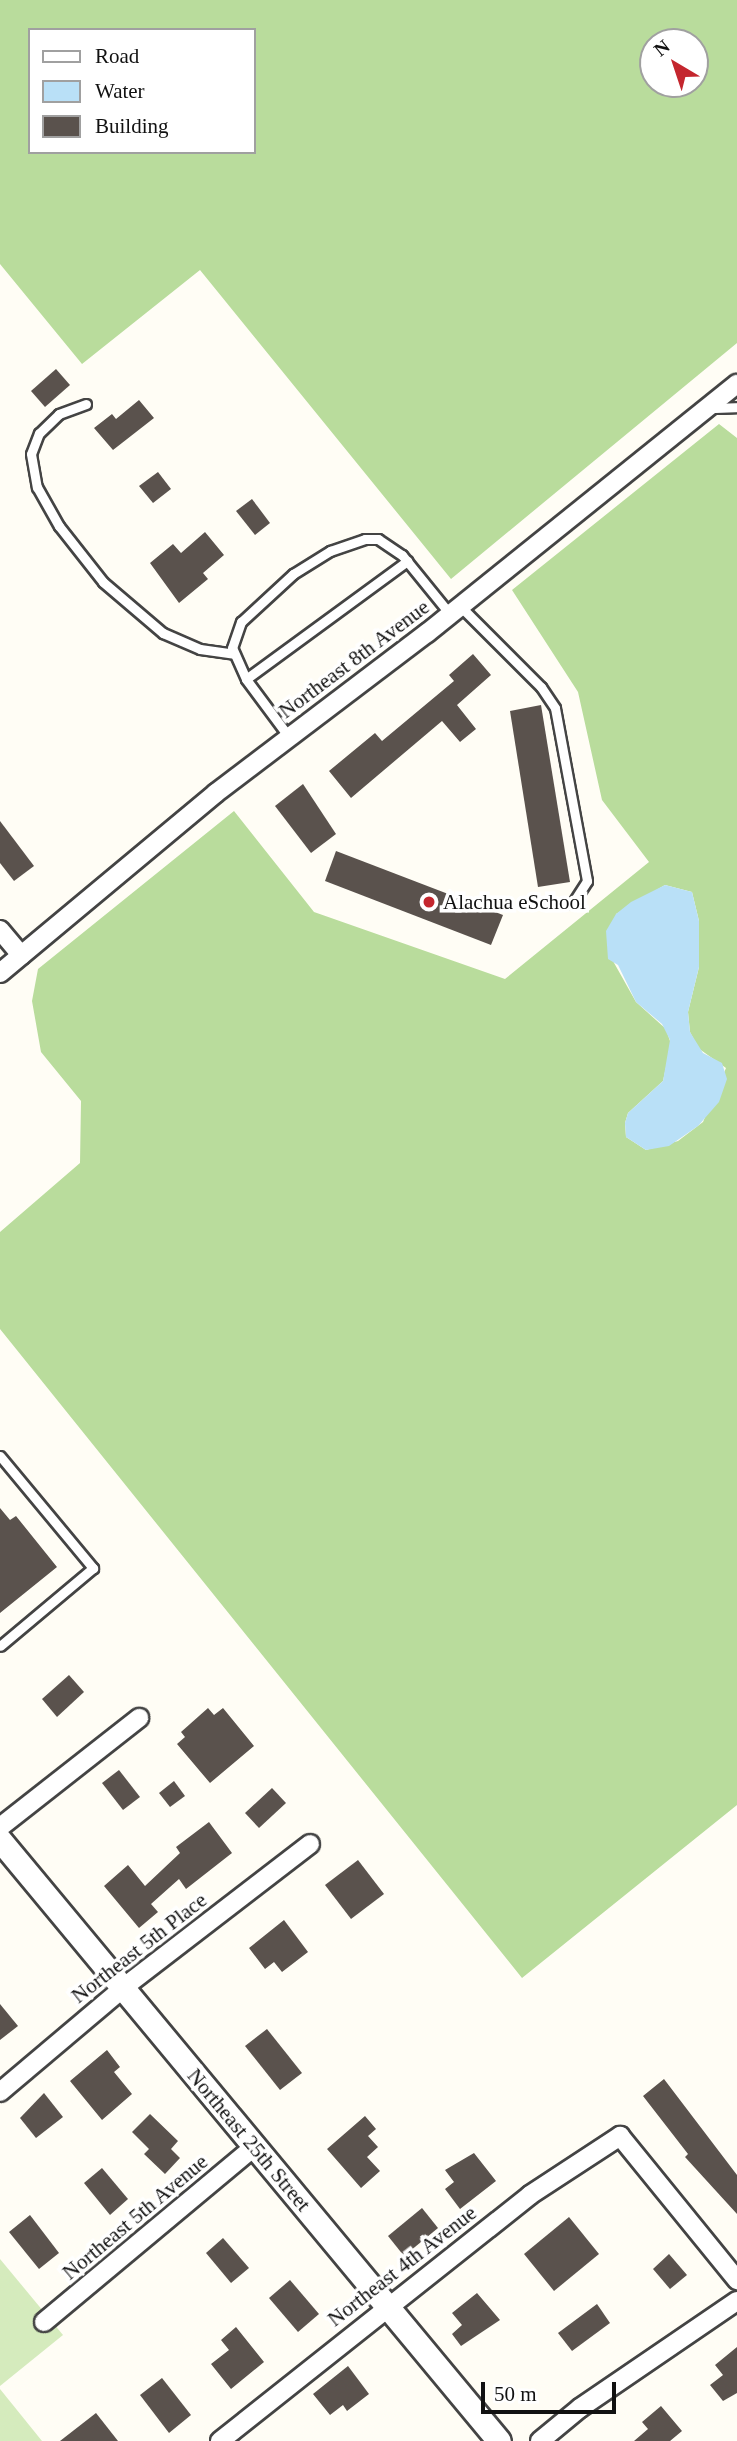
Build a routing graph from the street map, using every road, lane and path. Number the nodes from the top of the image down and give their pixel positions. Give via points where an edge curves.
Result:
1 (737, 384) edge
2 (86, 404) dead end
3 (737, 407) edge
4 (708, 408) junction
5 (408, 561) junction
6 (455, 610) junction
7 (234, 654) junction
8 (246, 679) junction
9 (289, 737) junction
10 (572, 904) dead end
11 (0, 930) edge
12 (21, 956) junction
13 (0, 973) edge
14 (0, 1456) edge
15 (0, 1646) edge
16 (139, 1718) dead end
17 (0, 1828) edge
18 (0, 1840) edge
19 (310, 1844) dead end
20 (123, 1988) junction
21 (0, 2092) edge
22 (255, 2146) junction
23 (737, 2280) edge
24 (737, 2301) edge
25 (386, 2305) junction
26 (44, 2322) dead end
27 (220, 2441) edge
28 (499, 2441) edge
29 (540, 2441) edge

1 - 4 street, Northeast 8th Avenue
2 - 7 lane via 59,414 40,433 32,454 37,487 59,526 103,582 163,633 200,649
3 - 4 lane
4 - 6 street, Northeast 8th Avenue
5 - 6 lane
5 - 7 lane via 392,544 365,539 312,560 253,608 234,635
5 - 8 lane
6 - 9 street, Northeast 8th Avenue
6 - 10 lane via 541,687 555,708 587,881
7 - 8 lane
8 - 9 lane
9 - 12 street, Northeast 8th Avenue via 143,851
11 - 12 street
12 - 13 street, Northeast 8th Avenue
14 - 15 lane via 93,1568
16 - 17 street
18 - 20 street, Northeast 25th Street
19 - 20 street, Northeast 5th Place
20 - 21 street, Northeast 5th Place
20 - 22 street, Northeast 25th Street
22 - 25 street, Northeast 25th Street
22 - 26 street, Northeast 5th Avenue
23 - 25 street, Northeast 4th Avenue via 620,2136 530,2195
24 - 29 street via 580,2408
25 - 27 street, Northeast 4th Avenue
25 - 28 street, Northeast 25th Street

